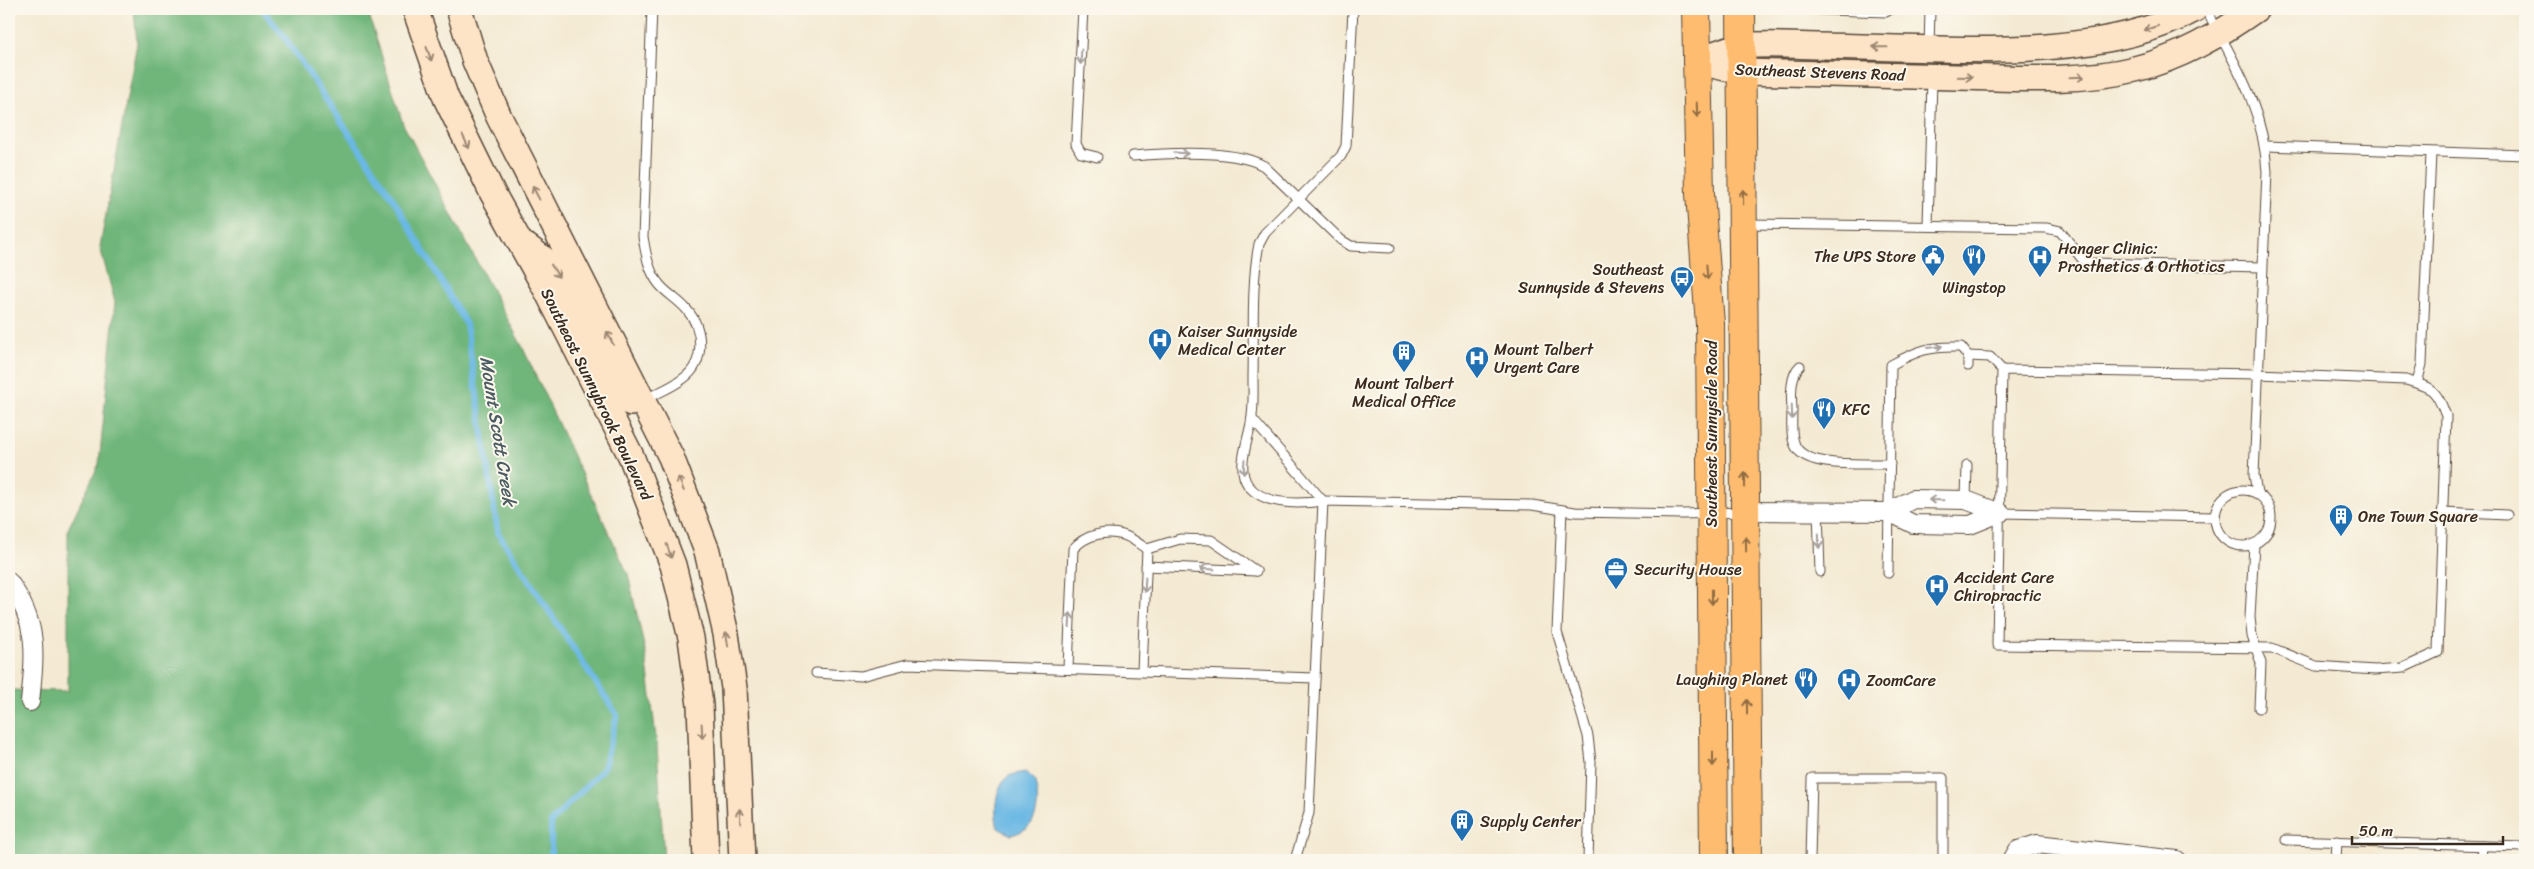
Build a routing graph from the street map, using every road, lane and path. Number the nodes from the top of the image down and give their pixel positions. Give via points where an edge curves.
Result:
1 (415, 9) edge
2 (458, 9) edge
3 (652, 9) edge
4 (1083, 9) edge
5 (1354, 9) edge
6 (1696, 9) edge
7 (1742, 9) edge
8 (1802, 9) edge
9 (1891, 9) edge
10 (1930, 9) edge
11 (2196, 9) edge
12 (2206, 9) edge
13 (2256, 9) edge
14 (2219, 34) junction
15 (1742, 46) junction
16 (1929, 47) junction
17 (1696, 61) junction
18 (1742, 72) junction
19 (1932, 76) junction
20 (2266, 146) junction
21 (2431, 153) junction
22 (2525, 155) edge
23 (1133, 156) dead end
24 (1097, 157) dead end
25 (1299, 199) junction
26 (1743, 224) junction
27 (1928, 226) junction
28 (518, 240) junction
29 (1390, 248) dead end
30 (2262, 267) junction
31 (1800, 366) dead end
32 (2002, 370) junction
33 (2258, 374) junction
34 (2418, 383) junction
35 (643, 401) junction
36 (1252, 419) junction
37 (1890, 464) junction
38 (1967, 465) dead end
39 (2257, 493) junction
40 (1324, 500) junction
41 (1966, 500) junction
42 (1562, 510) junction
43 (1818, 510) junction
44 (1745, 512) junction
45 (1888, 512) junction
46 (2442, 512) junction
47 (1711, 513) junction
48 (2000, 513) junction
49 (2507, 515) dead end
50 (2214, 517) junction
51 (2254, 544) junction
52 (1147, 549) junction
53 (1146, 566) junction
54 (1820, 572) dead end
55 (1888, 573) dead end
56 (9, 582) edge
57 (2256, 648) junction
58 (1068, 668) junction
59 (1142, 671) junction
60 (816, 673) dead end
61 (1315, 678) junction
62 (30, 702) dead end
63 (2259, 708) dead end
64 (1714, 798) junction
65 (2286, 840) dead end
66 (2337, 841) junction
67 (2482, 846) junction
68 (2525, 847) edge
69 (706, 860) edge
70 (742, 860) edge
71 (1295, 860) edge
72 (1588, 860) edge
73 (1714, 860) edge
74 (1730, 860) edge
75 (1748, 860) edge
76 (1810, 860) edge
77 (1943, 860) edge
78 (2012, 860) edge
79 (2177, 860) edge
80 (2336, 860) edge
81 (2481, 860) edge

1 -> 28 main road, Southeast Sunnybrook Boulevard via 446,98
35 -> 2 main road via 499,117 475,61
3 - 35 lane via 643,237 647,263 658,283 686,309 698,327 700,348 686,378
4 -> 24 lane via 1076,144 1081,153
5 - 25 lane via 1346,146 1341,156
6 - 17 main road, Southeast Sunnyside Road
7 - 15 main road, Southeast Sunnyside Road
8 - 9 lane via 1886,12
10 - 16 lane
11 -> 16 main road, Southeast Stevens Road via 2157,27 2099,41 1987,48
12 - 14 lane
13 - 14 main road, Southeast Stevens Road
19 -> 14 main road, Southeast Stevens Road via 2029,78 2111,74 2162,61
14 - 20 lane via 2256,105
16 -> 15 main road, Southeast Stevens Road
15 - 17 main road, Southeast Stevens Road
15 - 18 main road, Southeast Sunnyside Road
17 - 18 main road, Southeast Stevens Road
17 -> 47 main road, Southeast Sunnyside Road via 1700,194 1710,324
18 - 19 main road, Southeast Stevens Road
26 -> 18 main road, Southeast Sunnyside Road
19 - 27 lane
20 - 21 lane
20 - 30 lane
21 - 22 lane
21 - 34 lane via 2422,364
23 -> 25 lane via 1172,152 1252,159
25 - 29 lane via 1351,246
25 - 36 lane via 1265,233 1259,244
26 - 27 lane
44 -> 26 main road, Southeast Sunnyside Road
27 - 30 lane via 2060,231 2083,260 2091,263
28 -> 35 main road via 552,266 620,397 631,403
28 -> 69 main road, Southeast Sunnybrook Boulevard via 547,291 646,491 674,565 698,689
30 - 33 lane
31 -> 37 lane via 1795,370 1791,393 1796,448 1812,460
32 - 33 lane
37 -> 32 lane via 1891,365 1917,350 1935,346 1961,347 1968,361 1990,357
32 - 48 lane
33 - 34 lane
33 - 39 lane via 2254,475
34 - 46 lane via 2438,395 2446,416
70 -> 35 main road via 734,688 726,634 707,551 670,457
36 - 40 lane
36 -> 40 lane via 1243,463 1247,484 1254,491 1276,500 1302,504
37 - 45 lane
38 - 41 lane
39 - 50 lane via 2246,490 2224,496
39 - 51 lane via 2270,509 2271,519 2262,538
40 - 42 lane via 1532,505
40 - 61 lane
41 -> 45 street via 1913,499
41 - 48 street
42 - 47 lane
42 - 72 lane via 1557,632 1588,736 1591,772
43 - 44 street
43 - 45 street
43 -> 54 lane
44 - 47 lane
75 -> 44 main road, Southeast Sunnyside Road
45 - 48 street via 1913,524 1970,524
45 - 55 lane
46 - 49 lane
46 - 57 lane via 2438,652 2403,668 2375,670 2316,666 2272,648
47 -> 64 main road, Southeast Sunnyside Road
48 - 50 lane
48 - 57 lane via 1997,645
50 - 51 lane via 2223,538 2232,544
51 - 57 lane via 2250,617
52 - 53 lane
52 -> 53 lane via 1180,539 1210,540 1256,571
58 -> 52 lane via 1073,549 1082,538 1099,534 1123,535
53 -> 59 lane
56 - 62 street via 30,619 35,652
57 - 63 lane via 2260,663
58 - 59 lane
58 - 60 lane via 907,664 861,676
59 - 61 lane
61 - 71 lane via 1309,813
64 - 73 main road, Southeast Sunnyside Road
64 - 74 main road via 1731,819
65 - 66 lane
66 - 67 lane
66 - 80 lane
67 - 68 lane
67 - 81 lane
76 - 77 lane via 1812,778 1943,778
78 - 79 street via 2018,850 2037,844

